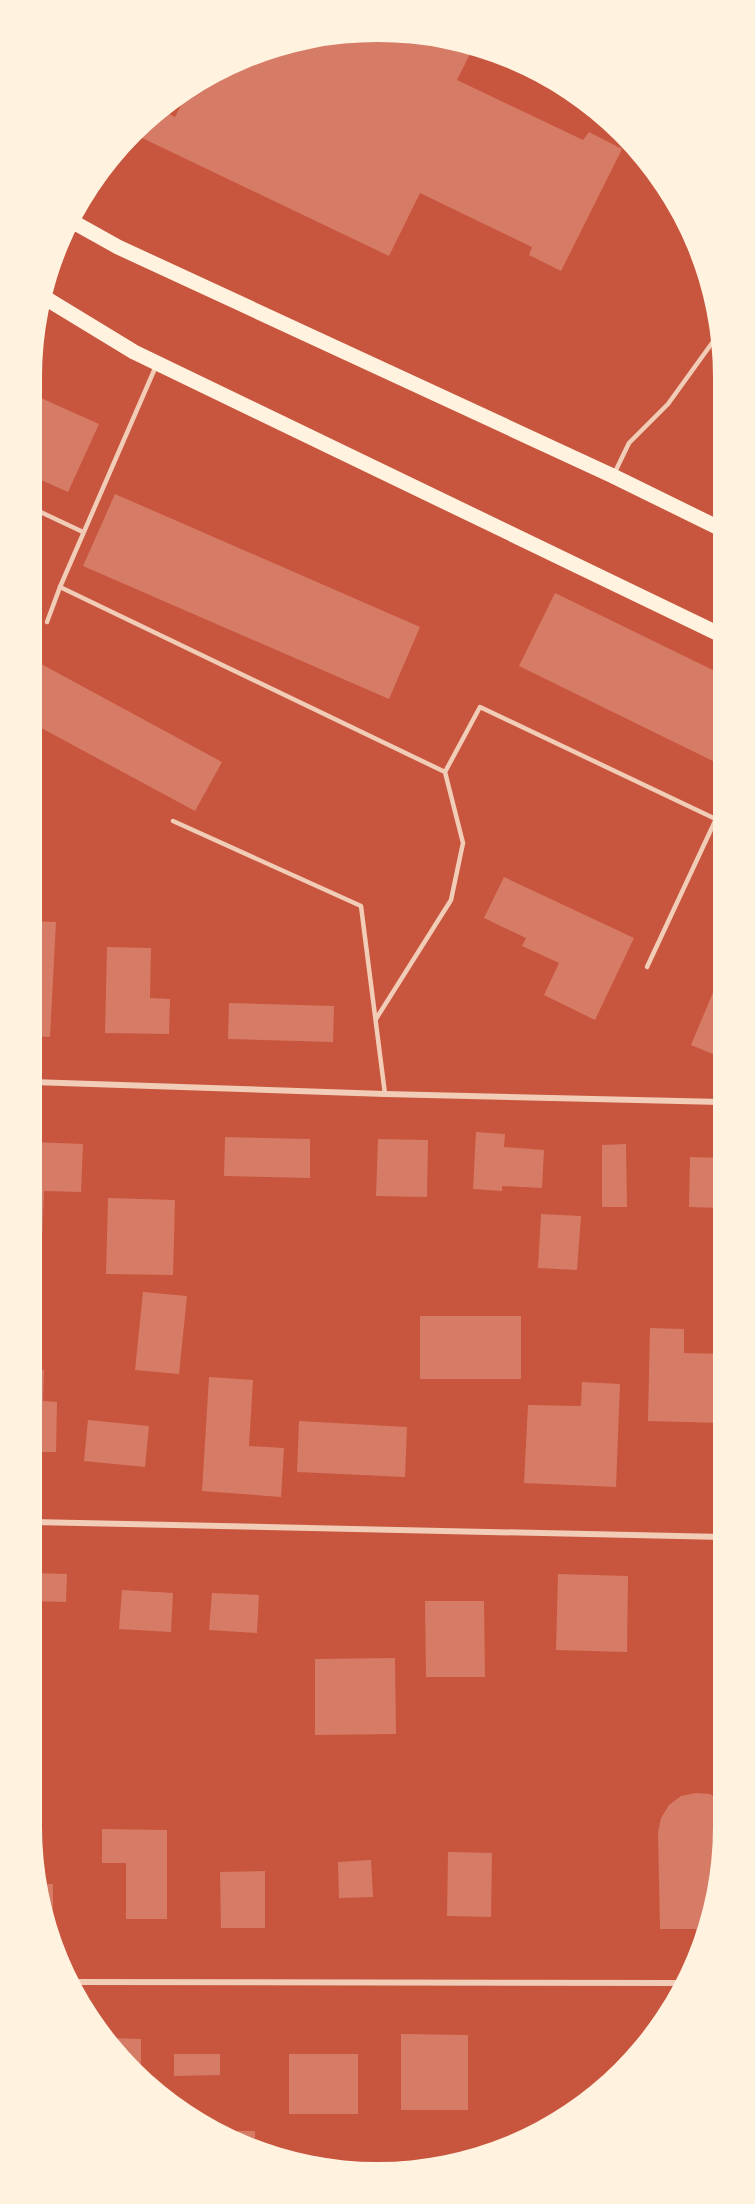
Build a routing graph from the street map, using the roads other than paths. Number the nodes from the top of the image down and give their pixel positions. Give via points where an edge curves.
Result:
1 (79, 225) edge
2 (51, 301) edge
3 (711, 345) edge
4 (157, 363) junction
5 (613, 476) junction
6 (42, 513) edge
7 (713, 525) edge
8 (84, 532) junction
9 (60, 587) junction
10 (47, 622) dead end
11 (713, 631) edge
12 (445, 772) junction
13 (713, 818) edge
14 (174, 820) dead end
15 (713, 833) edge
16 (647, 967) dead end
17 (376, 1019) junction
18 (42, 1082) edge
19 (386, 1094) junction
20 (713, 1102) edge
21 (42, 1522) edge
22 (713, 1537) edge
23 (81, 1982) edge
24 (674, 1983) edge

1 - 5 main road via 118,247
2 - 4 main road
3 - 5 lane via 668,404 629,443
4 - 8 lane
4 - 11 main road
5 - 7 main road
6 - 8 lane
8 - 9 lane
9 - 10 lane
9 - 12 lane
12 - 13 lane via 480,707
12 - 17 lane via 463,843 451,900
14 - 17 lane via 361,906
15 - 16 lane
17 - 19 lane
18 - 19 street
19 - 20 street
21 - 22 street
23 - 24 street

